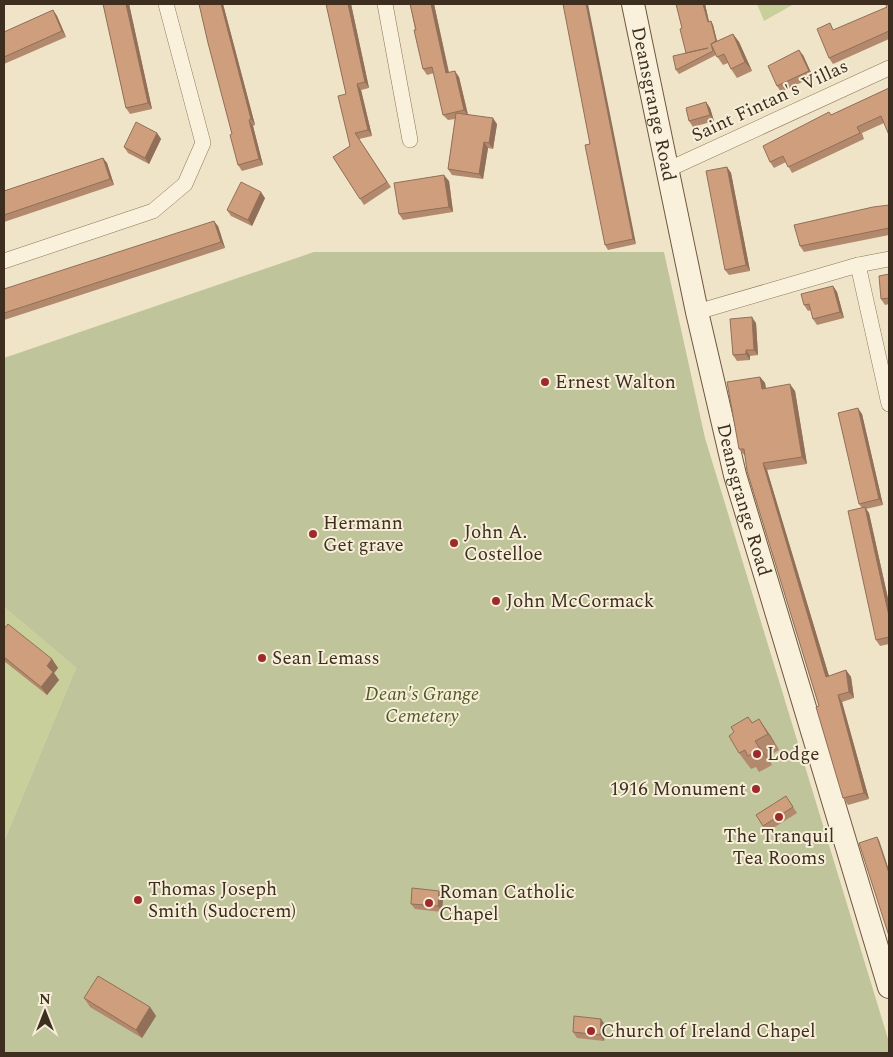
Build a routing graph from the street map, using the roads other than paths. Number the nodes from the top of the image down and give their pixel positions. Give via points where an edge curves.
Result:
1 (166, 4) edge
2 (385, 4) edge
3 (633, 4) edge
4 (889, 68) edge
5 (410, 140) dead end
6 (667, 170) junction
7 (889, 259) edge
8 (4, 260) edge
9 (858, 265) junction
10 (697, 312) junction
11 (889, 404) edge
12 (889, 987) edge

1 - 8 street via 203,144 185,184 153,211
2 - 5 street
3 - 6 main road, Deansgrange Road
4 - 6 street, Saint Fintan's Villas
6 - 10 main road, Deansgrange Road
7 - 9 street
9 - 10 street
9 - 11 street
10 - 12 main road, Deansgrange Road via 742,501

